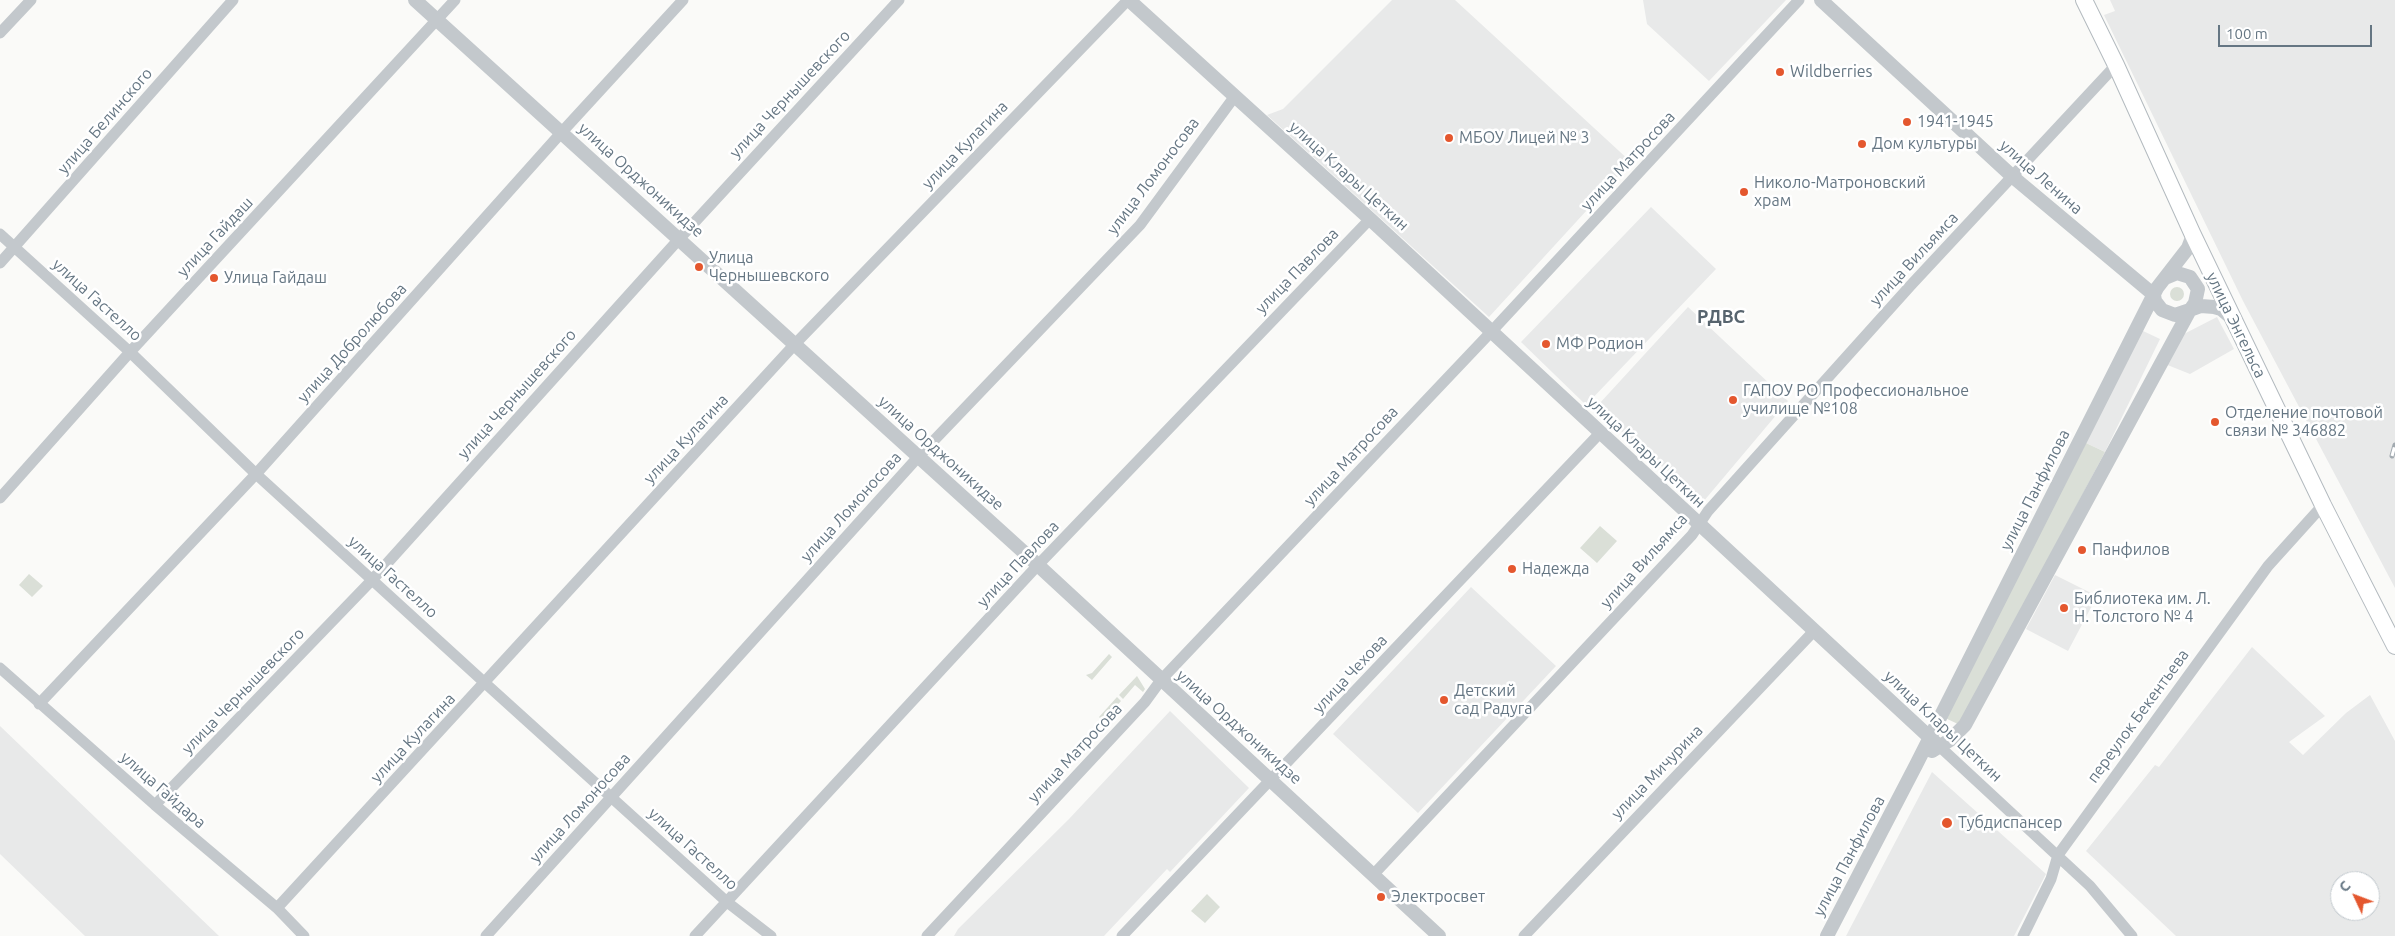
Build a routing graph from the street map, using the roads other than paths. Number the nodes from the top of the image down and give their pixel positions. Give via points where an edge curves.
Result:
1 (30, 0) edge
2 (234, 0) edge
3 (415, 0) edge
4 (455, 0) edge
5 (683, 0) edge
6 (1128, 0) edge
7 (1799, 0) edge
8 (1820, 0) edge
9 (2084, 0) edge
10 (891, 3) edge
11 (437, 20) junction
12 (0, 33) edge
13 (2116, 65) junction
14 (1235, 96) junction
15 (561, 133) junction
16 (2013, 177) junction
17 (1370, 219) junction
18 (0, 234) edge
19 (2193, 235) junction
20 (680, 238) junction
21 (15, 247) junction
22 (0, 263) edge
23 (2211, 274) junction
24 (2162, 280) junction
25 (2154, 295) junction
26 (2193, 307) junction
27 (2234, 320) junction
28 (1491, 332) junction
29 (795, 344) junction
30 (130, 352) junction
31 (1600, 433) junction
32 (919, 456) junction
33 (256, 474) junction
34 (0, 498) edge
35 (2323, 505) junction
36 (1699, 525) junction
37 (1038, 565) junction
38 (372, 580) junction
39 (1814, 631) junction
40 (2395, 646) edge
41 (0, 668) edge
42 (1161, 680) junction
43 (485, 683) junction
44 (39, 704) junction
45 (1934, 742) junction
46 (1271, 780) junction
47 (611, 797) junction
48 (155, 805) junction
49 (2058, 855) junction
50 (1373, 875) junction
51 (727, 902) junction
52 (277, 908) junction
53 (304, 936) edge
54 (486, 936) edge
55 (695, 936) edge
56 (771, 936) edge
57 (927, 936) edge
58 (1122, 936) edge
59 (1439, 936) edge
60 (1524, 936) edge
61 (1827, 936) edge
62 (2023, 936) edge
63 (2132, 936) edge

1 - 12 street
2 - 21 street, улица Белинского
3 - 11 street, улица Орджоникидзе
4 - 11 street, улица Гайдаш
5 - 15 street, улица Добролюбова
6 - 14 street, улица Клары Цеткин
6 - 29 street, улица Кулагина
7 - 28 street, улица Матросова
8 - 16 street, улица Ленина
9 - 13 main road, улица Энгельса
10 - 20 street, улица Чернышевского
11 - 15 street, улица Орджоникидзе
11 - 30 street, улица Гайдаш
13 - 16 street, улица Вильямса
13 - 19 main road, улица Энгельса
14 - 17 street, улица Клары Цеткин
14 - 32 street, улица Ломоносова via 1140,225
15 - 20 street, улица Орджоникидзе
15 - 33 street, улица Добролюбова
16 - 25 street, улица Ленина
16 - 36 street, улица Вильямса via 1911,285 1708,511
17 - 28 street, улица Клары Цеткин
17 - 37 street, улица Павлова
18 - 21 street, улица Гастелло
19 - 23 main road, улица Энгельса
19 - 24 street, улица Панфилова via 2188,248
20 - 29 street, улица Орджоникидзе
20 - 38 street, улица Чернышевского
21 - 22 street, улица Белинского
21 - 30 street, улица Гастелло
23 - 26 street, улица Панфилова
23 - 27 main road, улица Энгельса
24 - 25 street, улица Панфилова
24 - 26 street via 2177,273 2190,277 2198,289
25 - 26 street via 2168,314 2175,315
25 - 45 street, улица Панфилова
26 - 27 street via 2221,309
26 - 45 street, улица Панфилова via 1965,725 1954,736
27 - 35 main road, улица Энгельса
28 - 31 street, улица Клары Цеткин
28 - 42 street, улица Матросова
29 - 32 street, улица Орджоникидзе
29 - 43 street, улица Кулагина
30 - 33 street, улица Гастелло
30 - 34 street, улица Гайдаш
31 - 36 street, улица Клары Цеткин
31 - 46 street, улица Чехова
32 - 37 street, улица Орджоникидзе
32 - 47 street, улица Ломоносова
33 - 38 street, улица Гастелло
33 - 44 street, улица Добролюбова
35 - 40 main road, улица Энгельса
35 - 49 street, переулок Бекентьева via 2262,574
36 - 39 street, улица Клары Цеткин
36 - 50 street, улица Вильямса
37 - 42 street, улица Орджоникидзе
37 - 51 street, улица Павлова
38 - 43 street, улица Гастелло
38 - 48 street, улица Чернышевского
39 - 45 street, улица Клары Цеткин
39 - 60 street, улица Мичурина
41 - 44 street, улица Гайдара
42 - 46 street, улица Орджоникидзе
42 - 57 street, улица Матросова
43 - 47 street, улица Гастелло
43 - 52 street, улица Кулагина
44 - 48 street, улица Гайдара
45 - 49 street, улица Клары Цеткин
45 - 61 street, улица Панфилова via 1916,765
46 - 50 street, улица Орджоникидзе
46 - 58 street, улица Чехова
47 - 51 street, улица Гастелло
47 - 54 street, улица Ломоносова
48 - 52 street, улица Гайдара
49 - 62 street, переулок Бекентьева via 2051,879
49 - 63 street, улица Клары Цеткин via 2090,886
50 - 59 street, улица Орджоникидзе
51 - 55 street, улица Павлова
51 - 56 street, улица Гастелло
52 - 53 street, улица Гайдара

